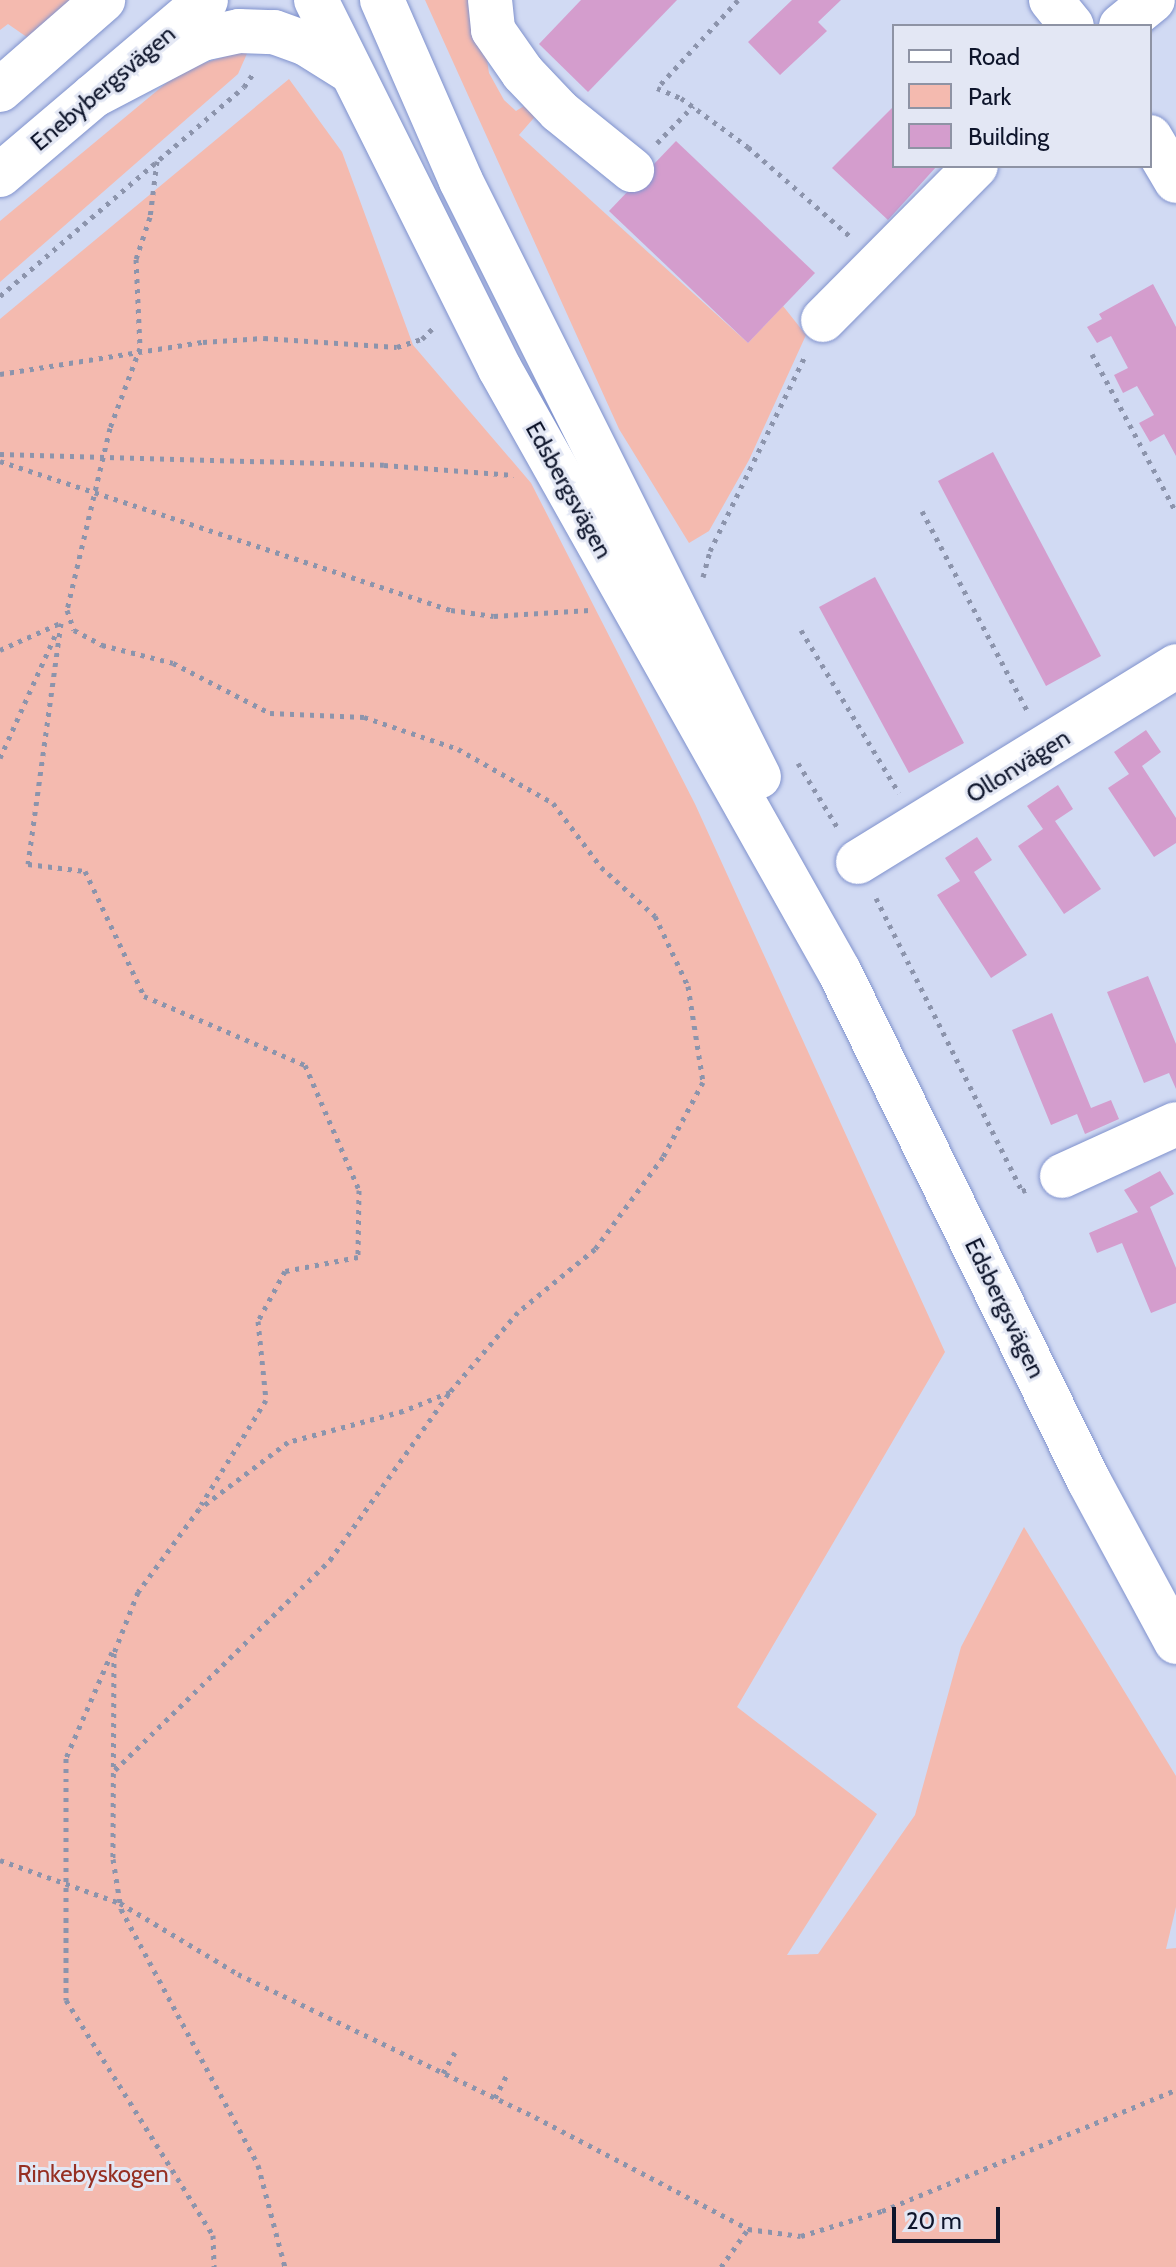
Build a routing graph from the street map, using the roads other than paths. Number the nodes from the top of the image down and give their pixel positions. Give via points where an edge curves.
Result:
1 (103, 0) edge
2 (206, 0) edge
3 (316, 0) edge
4 (382, 0) edge
5 (490, 0) edge
6 (1051, 0) edge
7 (1153, 0) edge
8 (1070, 24) edge
9 (1123, 24) edge
10 (348, 70) junction
11 (0, 90) edge
12 (93, 96) junction
13 (1152, 140) edge
14 (974, 168) edge
15 (632, 170) road end
16 (0, 175) edge
17 (1176, 181) edge
18 (823, 320) road end
19 (1176, 666) edge
20 (858, 862) road end
21 (839, 971) junction
22 (1176, 1124) edge
23 (1062, 1176) road end
24 (1176, 1642) edge

1 - 11 main road
2 - 12 main road, Enebybergsvägen
3 - 10 main road, Edsbergsvägen
4 - 21 main road, Edsbergsvägen via 467,195 788,836
5 - 15 main road via 493,30 523,73 559,111
6 - 8 main road
7 - 9 main road
10 - 12 main road via 284,35 239,31 202,39
10 - 21 main road, Edsbergsvägen via 457,288
12 - 16 main road, Enebybergsvägen
13 - 17 main road
14 - 18 main road
19 - 20 main road, Ollonvägen
21 - 24 main road, Edsbergsvägen via 1089,1481
22 - 23 main road

